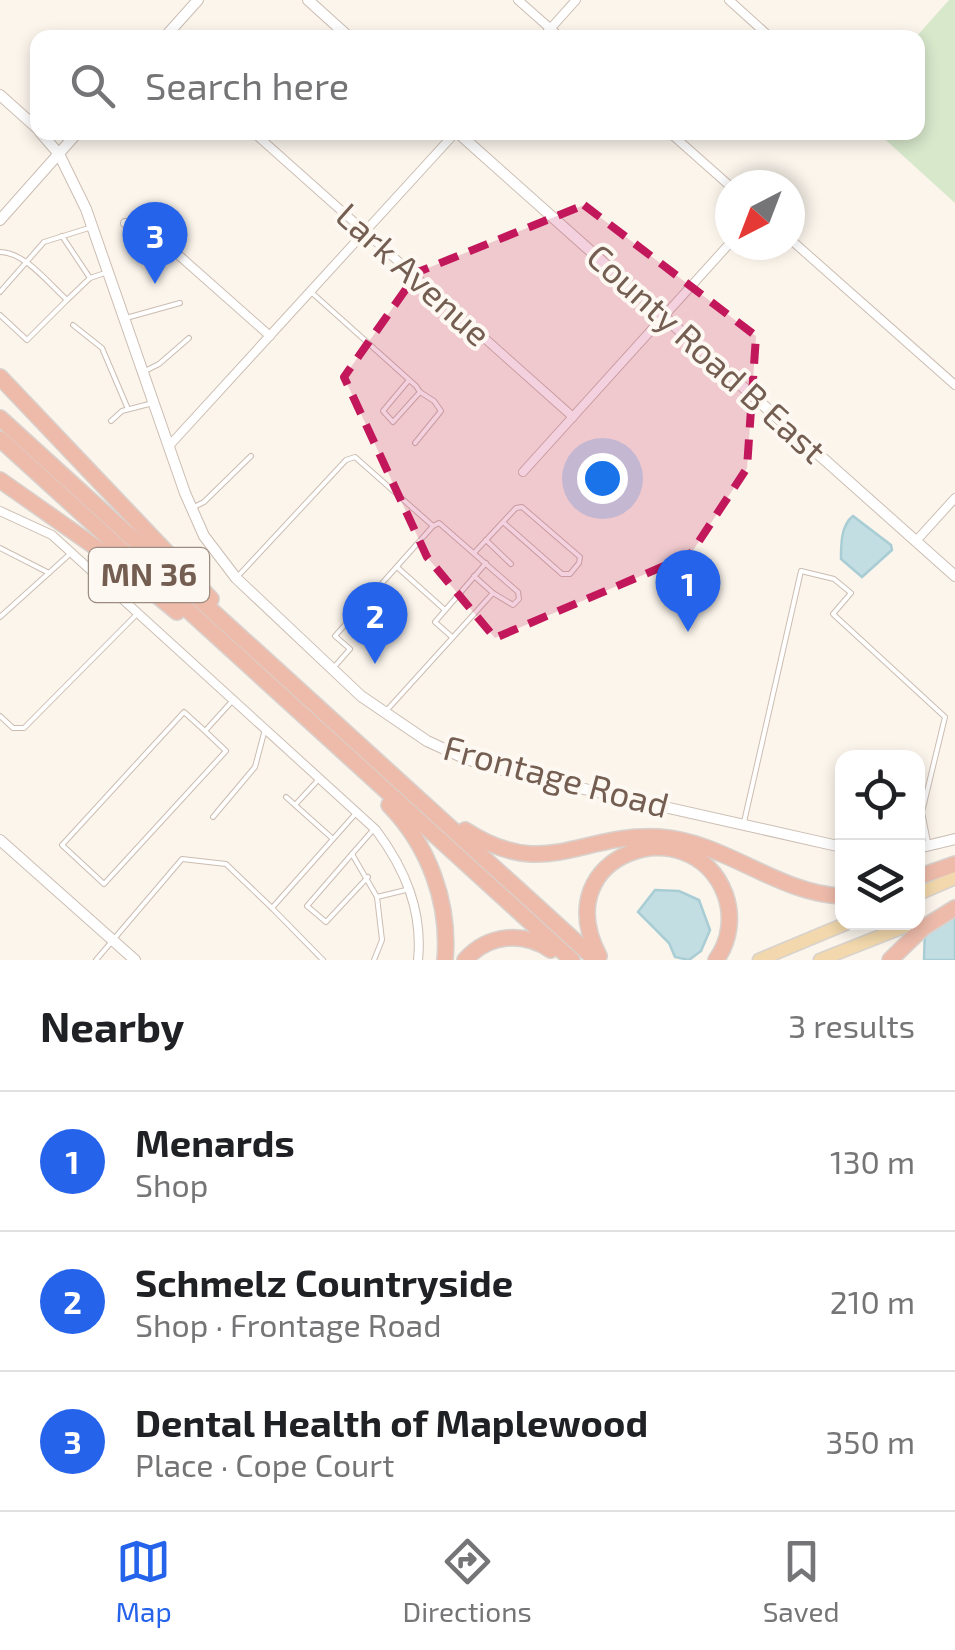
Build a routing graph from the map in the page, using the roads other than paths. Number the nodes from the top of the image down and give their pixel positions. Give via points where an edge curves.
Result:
1 (198, 0) edge
2 (308, 0) edge
3 (518, 0) edge
4 (576, 0) edge
5 (729, 0) edge
6 (550, 28) joint
7 (171, 30) edge
8 (341, 30) edge
9 (763, 30) edge
10 (0, 95) edge
11 (30, 123) edge
12 (47, 140) edge
13 (71, 140) edge
14 (262, 140) edge
15 (449, 140) edge
16 (465, 140) edge
17 (678, 140) edge
18 (59, 154) junction
19 (715, 173) edge
20 (0, 220) edge
21 (125, 223) dead end
22 (92, 227) junction
23 (364, 231) junction
24 (62, 236) junction
25 (805, 251) edge
26 (0, 252) edge
27 (715, 260) edge
28 (26, 262) junction
29 (108, 272) junction
30 (90, 278) junction
31 (310, 291) junction
32 (0, 292) edge
33 (68, 300) junction
34 (180, 302) dead end
35 (0, 315) edge
36 (124, 318) junction
37 (665, 318) junction
38 (73, 325) dead end
39 (270, 336) junction
40 (189, 338) dead end
41 (143, 372) junction
42 (0, 377) edge
43 (409, 380) junction
44 (955, 385) edge
45 (420, 392) junction
46 (154, 402) junction
47 (128, 409) junction
48 (573, 417) junction
49 (0, 418) edge
50 (111, 421) dead end
51 (0, 439) edge
52 (416, 443) dead end
53 (169, 446) junction
54 (251, 456) dead end
55 (523, 472) dead end
56 (0, 480) edge
57 (955, 498) edge
58 (190, 508) junction
59 (0, 512) edge
60 (502, 522) junction
61 (433, 526) junction
62 (486, 540) junction
63 (916, 541) junction
64 (0, 548) edge
65 (71, 552) junction
66 (474, 553) junction
67 (486, 563) junction
68 (511, 564) dead end
69 (397, 567) junction
70 (49, 573) junction
71 (474, 576) junction
72 (955, 576) edge
73 (236, 578) junction
74 (493, 593) junction
75 (445, 610) junction
76 (139, 613) junction
77 (0, 616) edge
78 (452, 638) junction
79 (253, 647) junction
80 (333, 669) junction
81 (234, 699) junction
82 (298, 710) junction
83 (384, 714) junction
84 (0, 716) edge
85 (315, 725) junction
86 (266, 729) junction
87 (204, 731) junction
88 (320, 778) junction
89 (402, 784) junction
90 (286, 797) dead end
91 (295, 805) junction
92 (358, 812) junction
93 (212, 817) dead end
94 (743, 827) junction
95 (374, 828) junction
96 (333, 839) junction
97 (955, 839) edge
98 (923, 840) edge
99 (0, 841) edge
100 (835, 846) edge
101 (925, 846) edge
102 (352, 854) junction
103 (955, 864) edge
104 (925, 875) edge
105 (368, 877) junction
106 (955, 878) edge
107 (410, 889) junction
108 (925, 891) edge
109 (835, 895) edge
110 (377, 898) junction
111 (272, 908) junction
112 (955, 908) edge
113 (925, 919) edge
114 (835, 928) edge
115 (897, 930) edge
116 (111, 939) junction
117 (96, 960) edge
118 (134, 960) edge
119 (323, 960) edge
120 (374, 960) edge
121 (418, 960) edge
122 (445, 960) edge
123 (466, 960) edge
124 (569, 960) edge
125 (598, 960) edge
126 (716, 960) edge
127 (759, 960) edge
128 (820, 960) edge
129 (890, 960) edge

1 - 7 street
2 - 8 street
3 - 6 street
4 - 6 street
5 - 9 street
10 - 11 street, Frontage Road
12 - 18 street, Frontage Road
13 - 18 street
14 - 23 street, Lark Avenue
15 - 23 street
16 - 37 street, County Road B East
17 - 19 street
18 - 20 street
18 - 22 street, Frontage Road
21 - 39 street via 148,228
22 - 24 lane
22 - 29 street, Frontage Road
23 - 31 street
23 - 48 street, Lark Avenue
24 - 28 lane via 44,242
24 - 30 lane
25 - 44 street
26 - 28 lane
27 - 37 street
28 - 32 lane
28 - 33 lane
29 - 30 lane
29 - 36 street, Frontage Road
30 - 33 lane
31 - 39 street
31 - 43 lane
33 - 35 lane via 27,340
34 - 36 lane
36 - 41 street, Frontage Road
37 - 48 street
37 - 63 street, County Road B East
38 - 47 lane via 102,348
39 - 53 street
40 - 41 lane
41 - 46 street, Frontage Road
42 - 79 highway
43 - 45 lane
43 - 45 lane via 383,411 386,417 398,419
45 - 52 lane via 442,411
46 - 47 lane
46 - 53 street, Frontage Road
47 - 50 lane
48 - 55 street
49 - 79 highway, MN 36
51 - 82 highway, MN 36
53 - 58 street, Frontage Road
54 - 58 lane
56 - 82 highway via 114,561
57 - 63 street
58 - 73 street, Frontage Road
59 - 65 street via 34,525
60 - 60 lane via 522,507 580,557 579,564 562,574
60 - 62 lane
61 - 66 lane via 439,523
61 - 69 lane
61 - 73 lane via 355,457
62 - 66 lane
62 - 68 lane
63 - 72 street, County Road B East
64 - 70 lane
65 - 70 lane
65 - 76 street
66 - 67 lane
67 - 71 lane
67 - 74 lane via 519,598 513,606
69 - 75 lane
69 - 80 lane via 335,636 350,649
70 - 77 lane
71 - 74 lane
71 - 75 lane
73 - 80 street, Frontage Road
74 - 78 lane
75 - 78 lane via 436,622
76 - 81 street
76 - 84 lane via 24,728
78 - 83 lane
79 - 89 highway, MN 36
80 - 83 street, Frontage Road
81 - 86 street
81 - 87 lane
82 - 85 highway, MN 36
83 - 94 street, Frontage Road via 427,742 490,767
85 - 122 highway via 421,848 443,908
85 - 124 highway, MN 36
86 - 88 street
86 - 93 lane via 255,768
87 - 87 lane via 226,750 104,884 62,846 184,712
88 - 91 lane
88 - 92 street
89 - 109 highway via 479,839 512,852 544,856 672,838
89 - 125 highway, MN 36
90 - 91 lane
91 - 96 lane
92 - 95 street
92 - 96 lane
94 - 98 lane via 801,571 834,579 851,594 833,614 945,717 922,812
94 - 100 street, Frontage Road
95 - 102 lane
95 - 107 street
96 - 111 lane
97 - 101 street
99 - 116 street
102 - 105 lane
102 - 105 lane via 307,906 326,922
103 - 104 highway
105 - 110 lane
106 - 108 main road
107 - 110 lane
107 - 121 street
110 - 120 lane via 382,940
111 - 116 lane via 226,864 182,859
111 - 119 lane
112 - 113 main road
112 - 129 highway
114 - 127 main road
115 - 128 main road
116 - 117 lane
116 - 118 street
123 - 124 highway via 489,942 513,937
125 - 126 highway via 586,917 595,882 622,856 658,848 697,860 723,888 729,929

